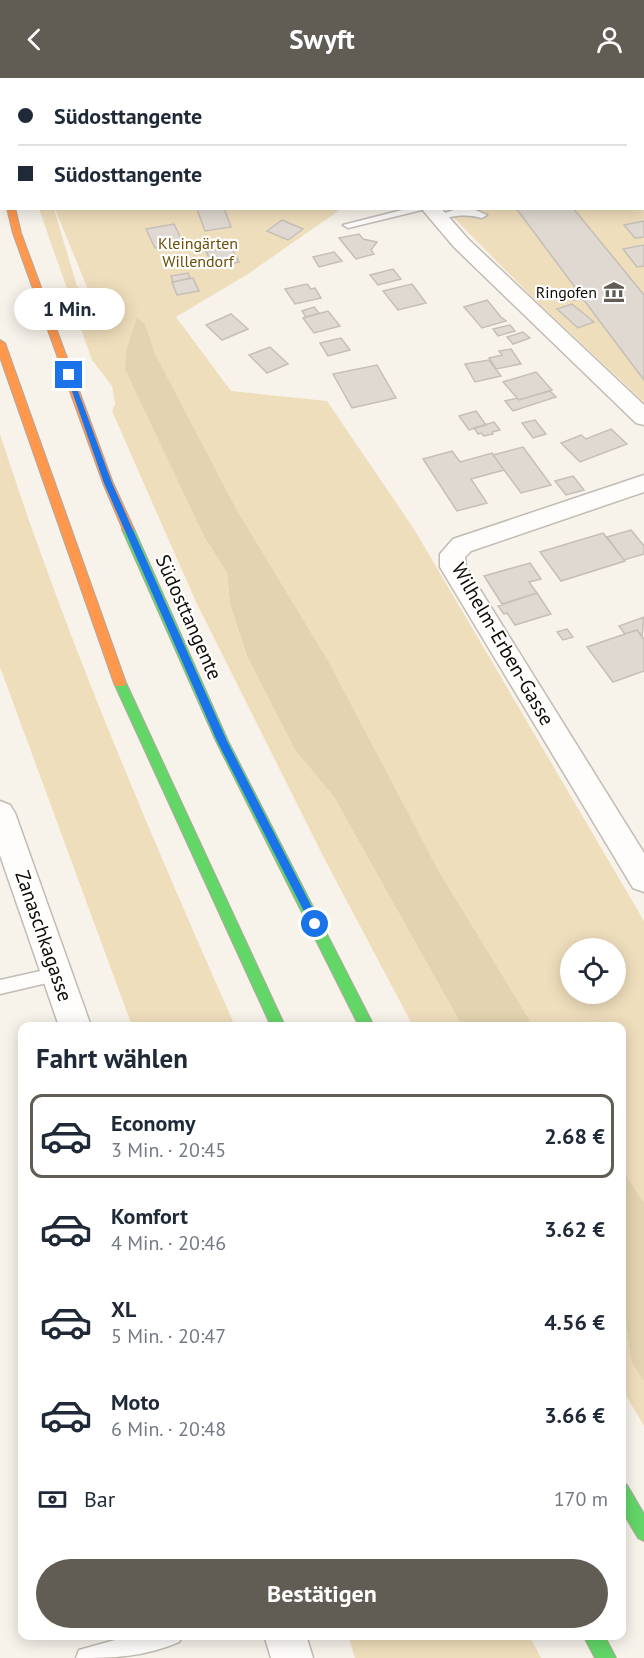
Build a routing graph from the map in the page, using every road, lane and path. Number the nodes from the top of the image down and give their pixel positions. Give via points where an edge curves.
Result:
1 (11, 210) edge
2 (431, 211) edge
3 (482, 215) dead end
4 (348, 225) dead end
5 (0, 343) edge
6 (644, 418) edge
7 (644, 483) edge
8 (0, 813) edge
9 (644, 879) edge
10 (58, 974) junction
11 (0, 987) edge
12 (74, 1022) edge
13 (276, 1022) edge
14 (365, 1022) edge
15 (626, 1500) edge
16 (644, 1532) edge
17 (154, 1640) edge
18 (286, 1640) edge
19 (596, 1640) edge
20 (87, 1658) edge
21 (291, 1658) edge
22 (606, 1658) edge

1 - 14 highway, Südosttangente via 108,483 222,741
2 - 3 lane via 474,210
2 - 4 lane
2 - 6 street
5 - 13 highway via 126,699
7 - 9 street, Wilhelm-Erben-Gasse via 462,545 452,554 453,567
8 - 10 street, Zanaschkagasse
10 - 11 lane
10 - 12 street, Zanaschkagasse
15 - 16 highway
17 - 20 lane
18 - 21 street
19 - 22 highway

